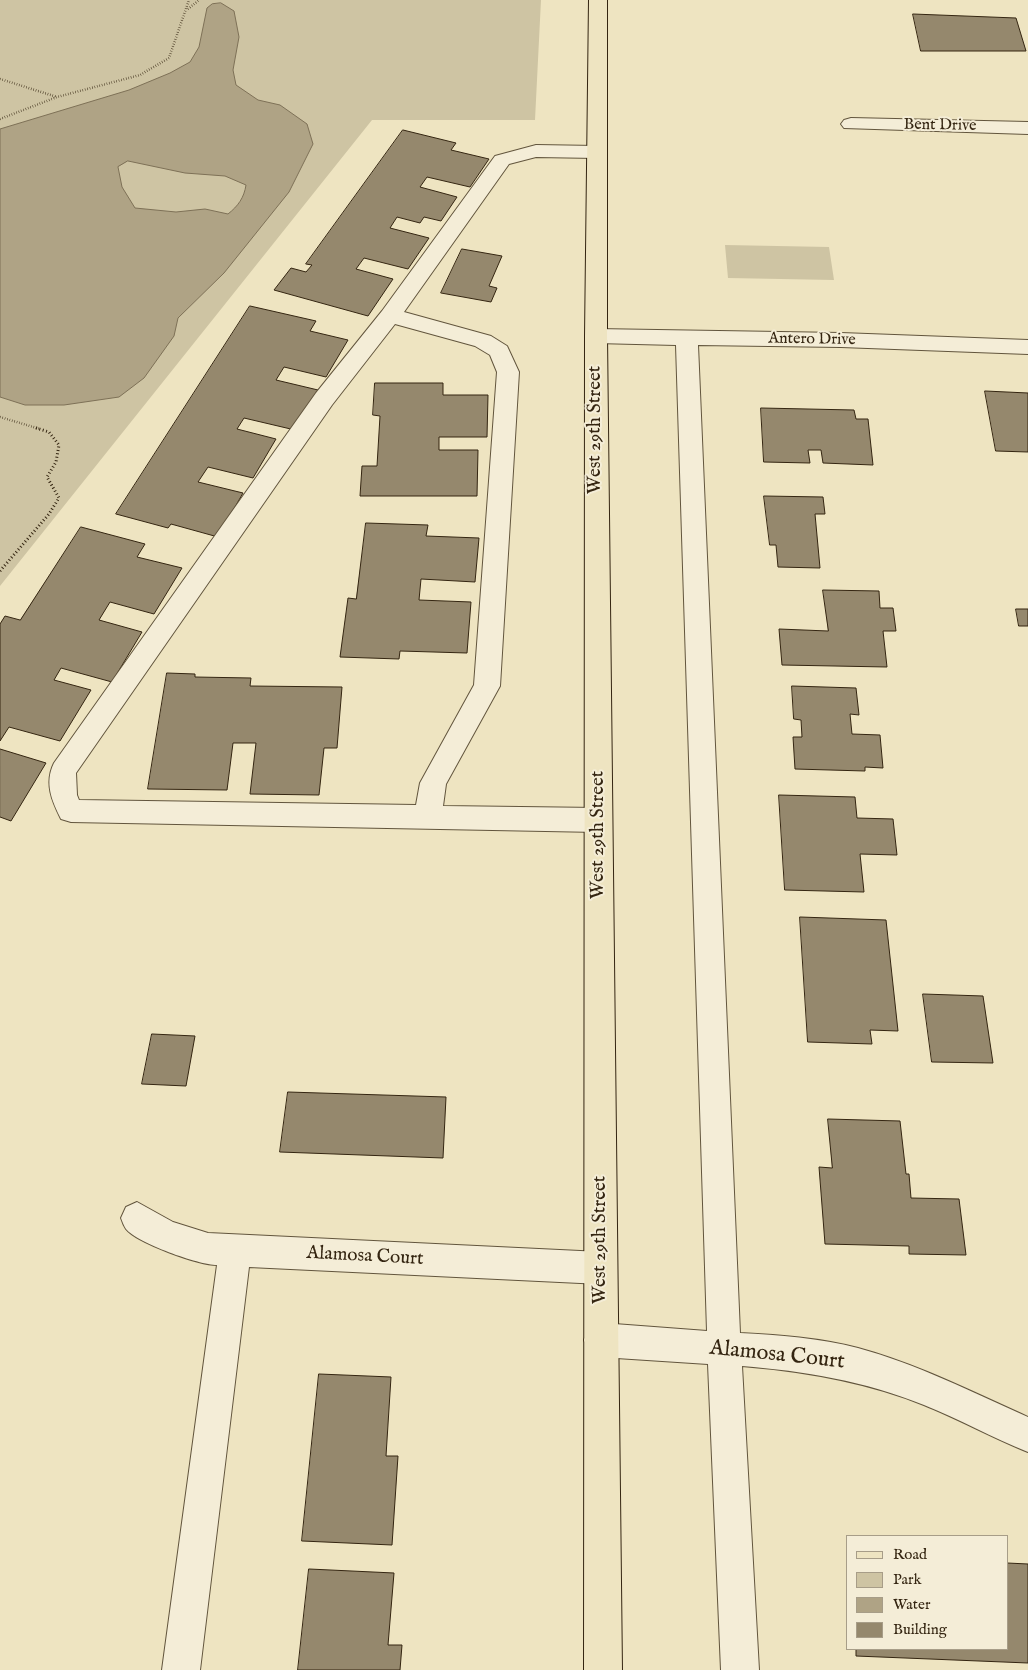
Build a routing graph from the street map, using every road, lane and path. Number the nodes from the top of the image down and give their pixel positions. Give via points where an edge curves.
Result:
1 (189, 0) edge
2 (198, 0) edge
3 (598, 0) edge
4 (187, 10) junction
5 (0, 79) edge
6 (57, 97) junction
7 (0, 118) edge
8 (851, 124) dead end
9 (1028, 128) edge
10 (597, 152) junction
11 (390, 316) junction
12 (596, 336) junction
13 (687, 339) junction
14 (1028, 347) edge
15 (0, 417) edge
16 (0, 571) edge
17 (428, 817) junction
18 (598, 820) junction
19 (137, 1218) dead end
20 (236, 1250) junction
21 (601, 1268) junction
22 (602, 1340) junction
23 (724, 1349) junction
24 (1028, 1435) edge
25 (181, 1670) edge
26 (603, 1670) edge
27 (740, 1670) edge

1 - 4 path
2 - 4 path
3 - 10 main road, West 29th Street
4 - 6 path via 169,58 140,75
5 - 6 path
6 - 7 path
8 - 9 street, Bent Drive
10 - 11 street via 536,151 502,160
10 - 12 main road, West 29th Street
11 - 17 street via 483,341 499,351 508,372 487,686 433,783
11 - 17 street via 324,399 63,772 63,795 71,811
12 - 13 street, Antero Drive
12 - 18 main road, West 29th Street
13 - 14 street, Antero Drive via 841,340
13 - 23 street
15 - 16 path via 49,432 59,445 56,462 47,477 59,498
17 - 18 street
18 - 21 main road, West 29th Street
19 - 20 street, Alamosa Court via 165,1235 208,1249
20 - 21 street, Alamosa Court
20 - 25 street
21 - 22 main road, West 29th Street
22 - 23 street, Alamosa Court
22 - 26 main road, West 29th Street
23 - 24 street, Alamosa Court via 791,1353 857,1365 928,1389
23 - 27 street

